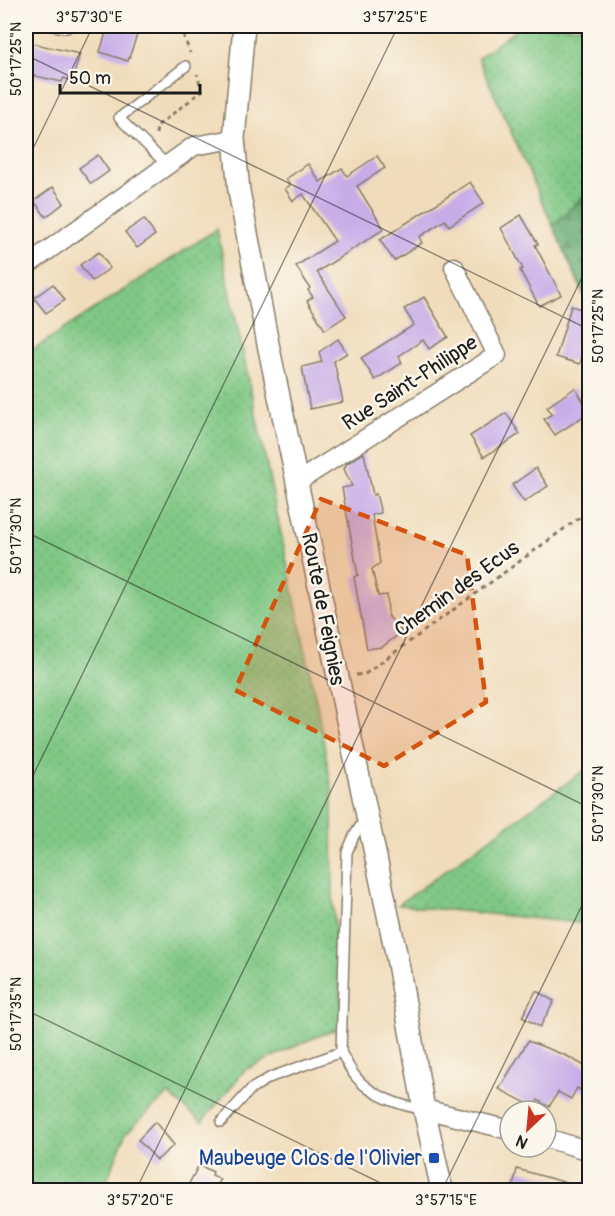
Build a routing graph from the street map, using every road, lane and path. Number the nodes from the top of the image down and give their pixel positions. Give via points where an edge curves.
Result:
1 (53, 26) edge
2 (180, 26) edge
3 (244, 26) edge
4 (67, 28) dead end
5 (190, 63) junction
6 (234, 139) junction
7 (169, 164) junction
8 (26, 266) edge
9 (454, 267) dead end
10 (297, 482) junction
11 (590, 510) edge
12 (337, 677) junction
13 (366, 816) junction
14 (341, 1052) junction
15 (424, 1109) junction
16 (221, 1122) dead end
17 (498, 1127) edge
18 (558, 1142) edge
19 (590, 1151) edge
20 (442, 1191) edge

1 - 4 lane
2 - 5 path
3 - 6 street, Route de Feignies
5 - 7 path via 202,91 155,132
5 - 7 lane via 119,118
6 - 7 street via 194,146
6 - 10 street, Route de Feignies via 239,191
7 - 8 street
9 - 10 street, Rue Saint-Philippe via 497,355
10 - 12 street, Route de Feignies
11 - 12 path, Chemin des Ecus via 365,674
12 - 13 street, Route de Feignies
13 - 14 lane via 347,852
13 - 15 street, Route de Feignies
14 - 15 lane via 357,1079 382,1097
14 - 16 lane via 270,1077 251,1089
15 - 17 street
15 - 20 street, Route de Feignies
18 - 19 street

